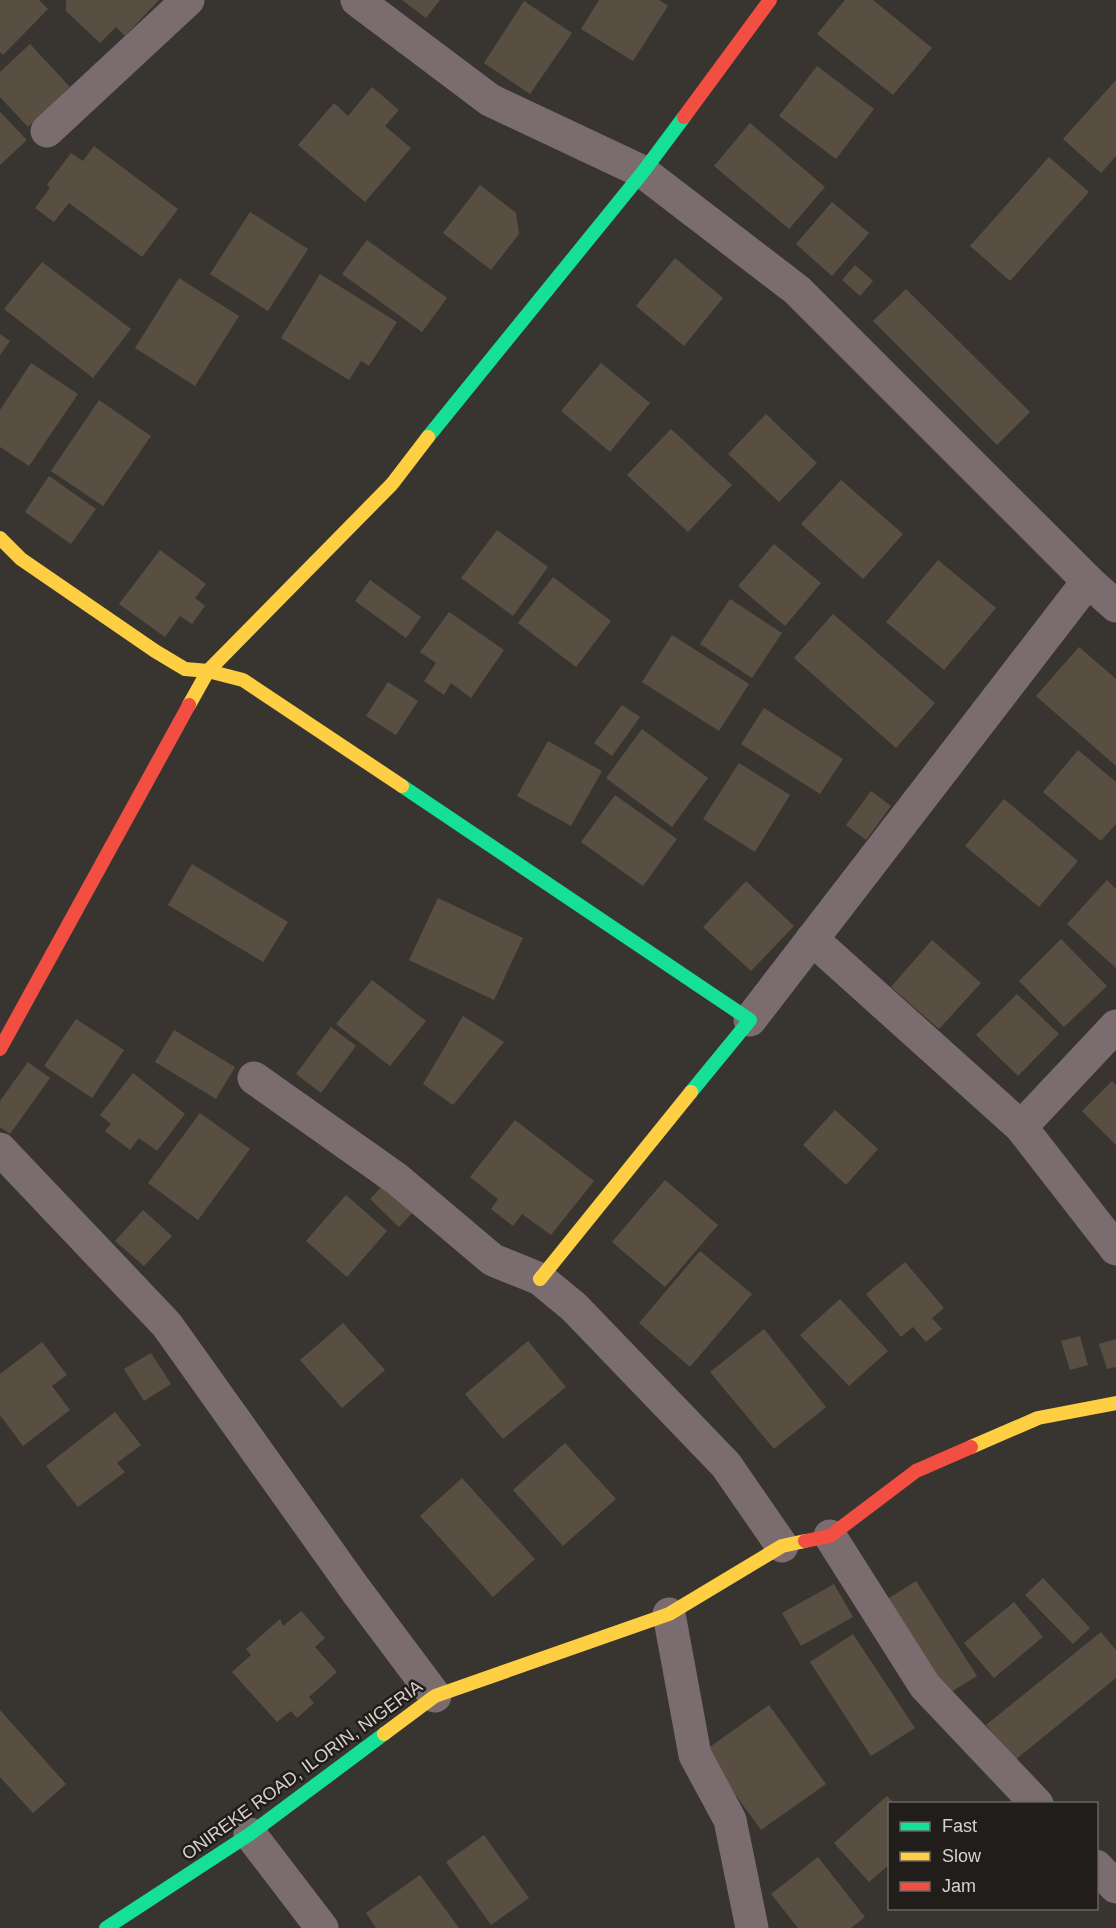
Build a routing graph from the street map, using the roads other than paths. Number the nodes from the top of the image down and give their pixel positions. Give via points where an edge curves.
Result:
1 (188, 0) edge
2 (357, 0) edge
3 (770, 0) edge
4 (47, 131) dead end
5 (643, 172) junction
6 (0, 538) edge
7 (1088, 582) junction
8 (1116, 606) edge
9 (208, 671) junction
10 (812, 939) junction
11 (750, 1020) junction
12 (1116, 1026) edge
13 (0, 1049) edge
14 (254, 1078) dead end
15 (1021, 1127) junction
16 (0, 1149) edge
17 (1116, 1248) edge
18 (540, 1279) junction
19 (1116, 1403) edge
20 (830, 1536) junction
21 (782, 1546) junction
22 (669, 1614) junction
23 (435, 1696) junction
24 (1036, 1802) edge
25 (250, 1834) junction
26 (1098, 1868) edge
27 (1116, 1887) edge
28 (105, 1928) edge
29 (321, 1928) edge
30 (752, 1928) edge

1 - 4 street
2 - 5 street via 490,100
3 - 5 street
5 - 7 street via 797,290
5 - 9 street via 446,412 392,484
6 - 9 street via 21,559 155,651 185,669
7 - 8 street
7 - 10 street
9 - 11 street via 243,680
9 - 13 street
10 - 11 street
10 - 15 street
11 - 18 street
12 - 15 street
14 - 18 street via 397,1179 494,1260
15 - 17 street
16 - 23 street via 167,1325
18 - 21 street via 574,1306 726,1465
19 - 20 street, ONIREKE ROAD, ILORIN, NIGERIA via 1038,1418 916,1471
20 - 21 street, ONIREKE ROAD, ILORIN, NIGERIA
20 - 24 street via 924,1686
21 - 22 street, ONIREKE ROAD, ILORIN, NIGERIA
22 - 23 street, ONIREKE ROAD, ILORIN, NIGERIA
22 - 30 street via 695,1755 730,1820
23 - 25 street, ONIREKE ROAD, ILORIN, NIGERIA
25 - 28 street, ONIREKE ROAD, ILORIN, NIGERIA
25 - 29 street
26 - 27 street

